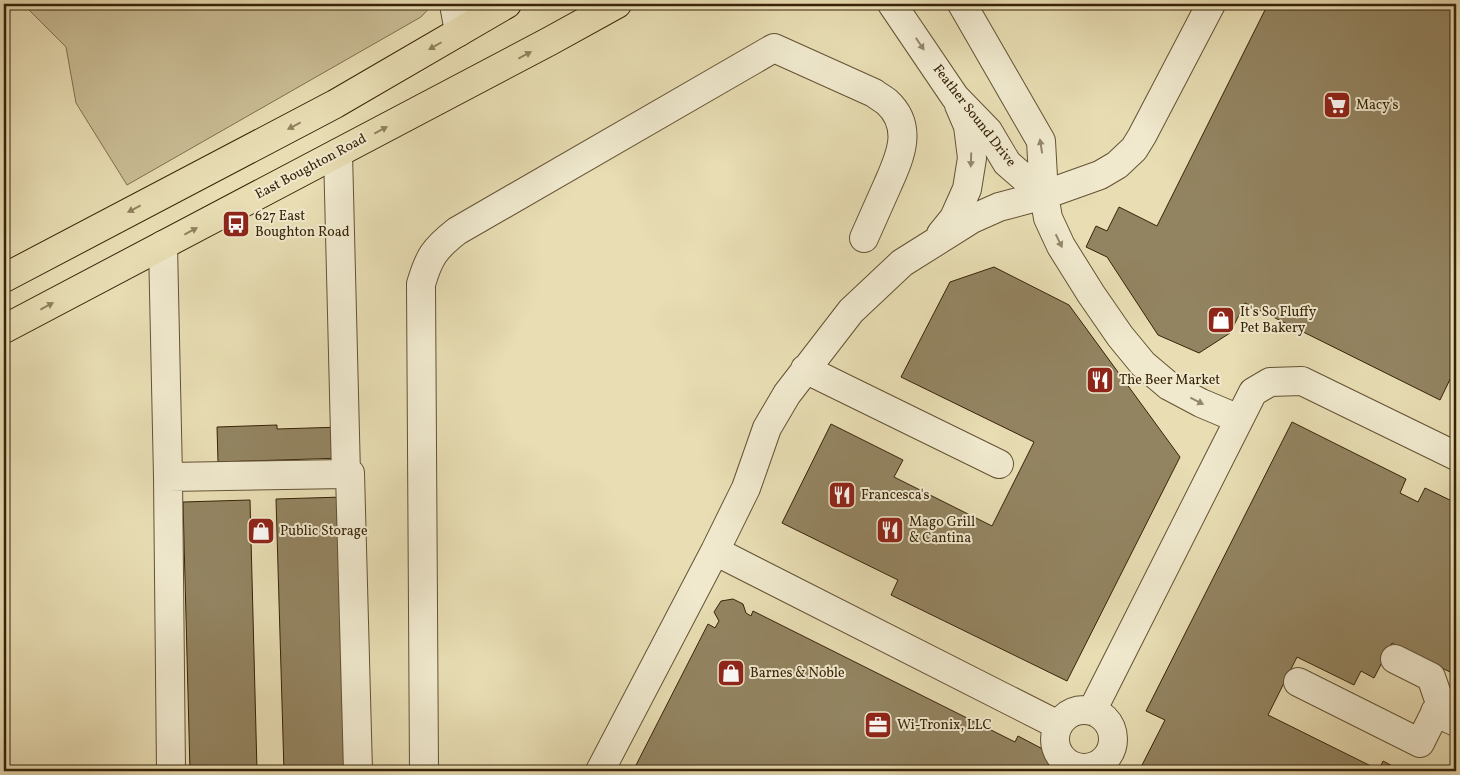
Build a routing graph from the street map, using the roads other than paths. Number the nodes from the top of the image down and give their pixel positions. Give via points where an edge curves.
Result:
1 (454, 4) edge
2 (507, 4) edge
3 (617, 4) edge
4 (892, 4) edge
5 (962, 4) edge
6 (1211, 4) edge
7 (459, 32) junction
8 (955, 96) junction
9 (338, 153) junction
10 (1044, 195) junction
11 (864, 238) dead end
12 (934, 242) junction
13 (163, 245) junction
14 (4, 278) edge
15 (4, 329) edge
16 (805, 369) junction
17 (1239, 419) junction
18 (1456, 456) edge
19 (999, 464) dead end
20 (346, 474) junction
21 (168, 478) junction
22 (715, 551) junction
23 (1395, 659) dead end
24 (1298, 682) dead end
25 (1092, 711) junction
26 (1446, 717) edge
27 (1058, 725) junction
28 (1083, 769) edge
29 (171, 771) edge
30 (358, 771) edge
31 (424, 771) edge
32 (600, 771) edge

1 - 7 lane
2 - 7 main road
9 -> 3 main road, East Boughton Road
4 -> 8 lane, Feather Sound Drive
10 -> 5 lane via 1041,141
6 - 10 lane via 1134,149 1100,175
7 -> 14 main road via 335,104
8 - 10 lane, Feather Sound Drive via 988,131 1007,163
8 -> 12 lane via 968,126 972,158 967,190 954,218
13 -> 9 main road, East Boughton Road
9 - 20 lane
10 - 12 lane via 999,207
10 -> 17 lane via 1048,218 1061,246 1120,336 1143,364 1169,386
11 - 31 lane via 902,147 897,115 888,102 874,93 774,48 456,231 440,245 427,263 421,284
12 - 16 lane via 902,263 851,311
15 -> 13 main road, East Boughton Road
13 - 21 lane
16 - 19 lane
16 - 22 lane via 767,428 746,488
17 - 18 lane via 1253,392 1270,382 1302,381
17 - 25 lane
20 - 21 lane
20 - 30 lane via 350,473
21 - 29 lane
22 - 27 lane
22 - 32 lane
23 - 26 lane via 1431,676
24 - 26 lane via 1420,743
25 - 27 lane via 1072,712
25 - 28 lane via 1100,714 1112,729 1112,748 1101,763
27 - 28 lane via 1055,744 1059,753 1065,761

